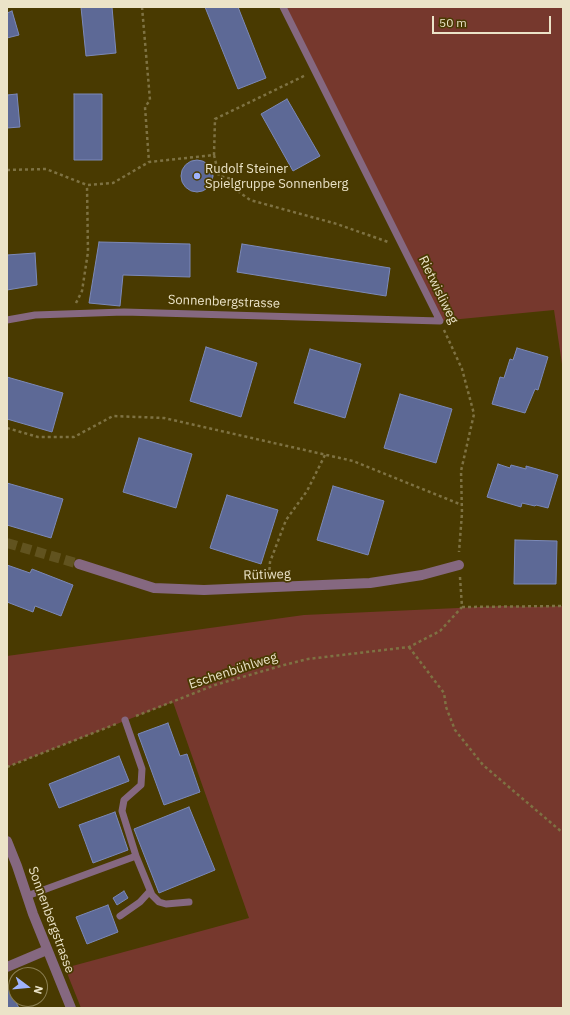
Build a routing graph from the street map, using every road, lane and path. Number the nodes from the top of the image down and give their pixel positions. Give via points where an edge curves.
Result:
1 (142, 7) edge
2 (283, 7) edge
3 (315, 70) junction
4 (214, 155) junction
5 (149, 162) junction
6 (7, 170) edge
7 (87, 185) junction
8 (404, 248) junction
9 (71, 314) junction
10 (7, 320) edge
11 (440, 321) junction
12 (7, 428) edge
13 (325, 455) junction
14 (462, 505) junction
15 (79, 564) tunnel mouth
16 (459, 565) junction
17 (268, 588) junction
18 (563, 606) edge
19 (462, 607) junction
20 (409, 647) junction
21 (125, 720) junction
22 (7, 767) edge
23 (563, 833) edge
24 (7, 841) edge
25 (136, 856) junction
26 (150, 891) junction
27 (27, 896) junction
28 (189, 902) dead end
29 (120, 916) dead end
30 (47, 950) junction
31 (8, 964) edge
32 (71, 1008) edge

1 - 5 path via 150,100 145,107
2 - 3 lane, Rietwisliweg
3 - 4 path via 215,119
3 - 8 lane, Rietwisliweg
4 - 5 path
4 - 8 path via 219,176 232,179 239,192 250,200 337,224
5 - 7 path via 113,183
6 - 7 path via 46,169
7 - 9 path via 88,252 82,291
8 - 11 lane, Rietwisliweg
9 - 10 lane, Sonnenbergstrasse via 36,315
9 - 11 lane, Sonnenbergstrasse via 124,312
11 - 14 path, Rietwisliweg via 462,369 474,414 461,471
12 - 13 path via 38,437 74,437 113,416 164,418
13 - 14 path via 353,461
13 - 17 path via 307,491 286,520 270,562
14 - 16 path, Rietwisliweg
15 - 17 street, Rütiweg via 154,588
16 - 17 street, Rütiweg via 422,575 370,582
16 - 19 path, Rietwisliweg
18 - 19 path
19 - 20 path, Eschenbühlweg via 440,631
20 - 21 path, Eschenbühlweg via 315,658 284,665 215,685
20 - 23 path via 444,693 446,707 455,730 484,765
21 - 22 path, Eschenbühlweg
21 - 25 lane via 142,769 141,785 124,800 122,811
24 - 27 street, Sonnenbergstrasse
25 - 26 lane
25 - 27 lane
26 - 28 lane via 159,902 166,904
26 - 29 lane via 140,902
27 - 30 street, Sonnenbergstrasse
30 - 31 street
30 - 32 street, Sonnenbergstrasse

